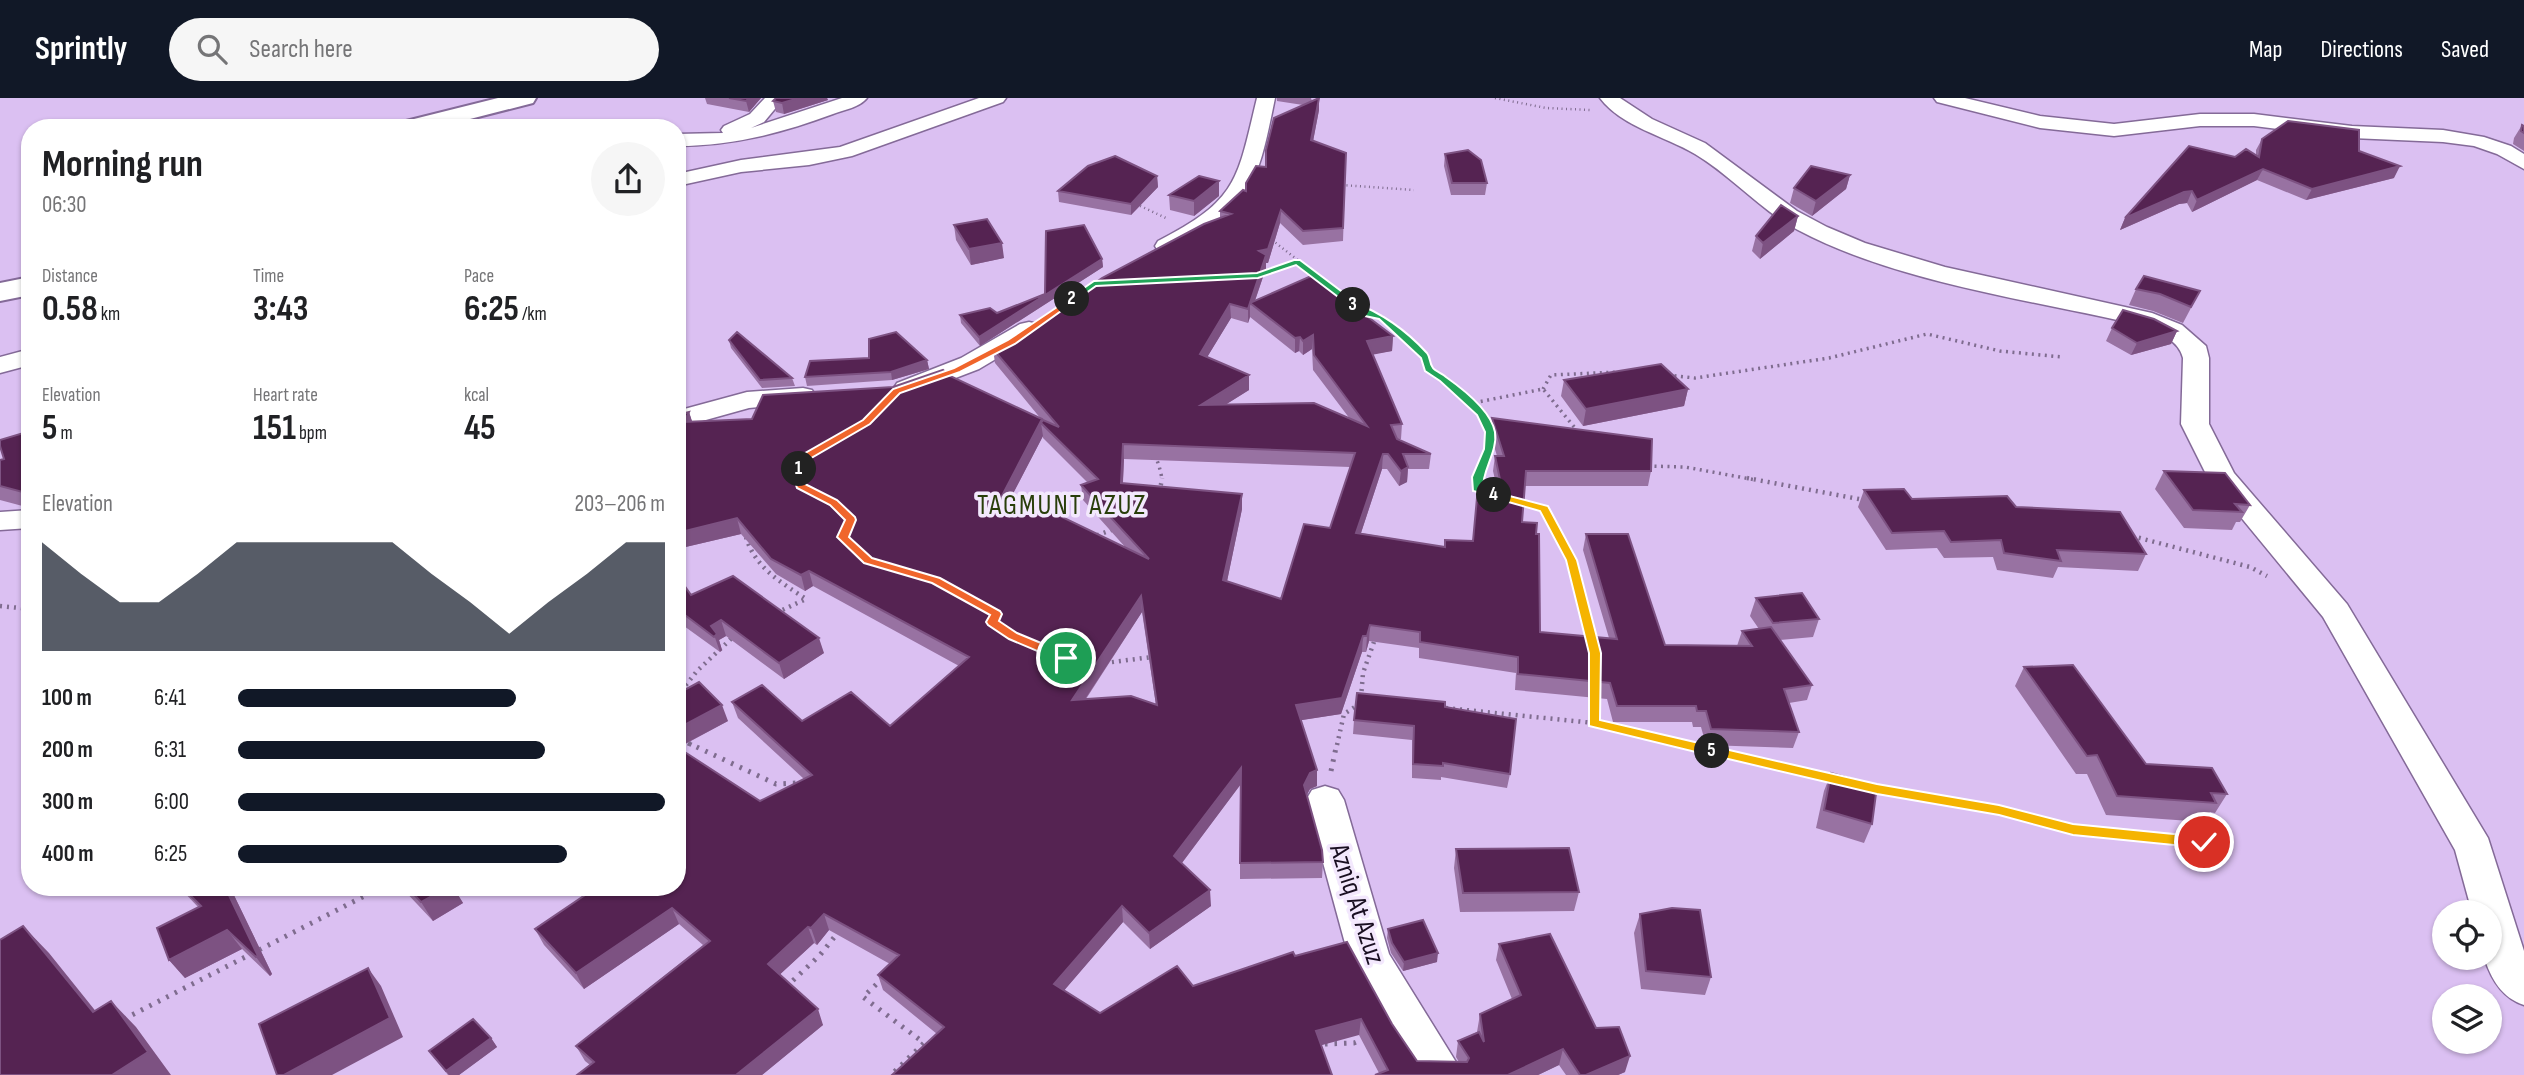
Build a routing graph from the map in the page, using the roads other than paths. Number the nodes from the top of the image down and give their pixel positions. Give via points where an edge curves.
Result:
1 (525, 98) edge
2 (775, 98) edge
3 (858, 98) edge
4 (997, 98) edge
5 (1266, 98) edge
6 (1943, 98) edge
7 (1618, 105) edge
8 (442, 119) edge
9 (686, 138) edge
10 (686, 140) edge
11 (2524, 163) edge
12 (686, 178) edge
13 (1151, 254) edge
14 (21, 288) edge
15 (0, 292) edge
16 (1052, 313) edge
17 (21, 359) edge
18 (0, 365) edge
19 (887, 392) edge
20 (829, 395) edge
21 (686, 417) edge
22 (21, 520) edge
23 (0, 521) edge
24 (1325, 800) road end
25 (2524, 987) edge
26 (1443, 1075) edge

1 - 8 street
2 - 9 street via 746,125
3 - 10 street via 744,136
4 - 12 street via 845,152
5 - 13 street via 1248,170 1232,200 1197,229
6 - 11 street via 2040,122 2114,131 2200,120 2254,120 2352,132 2443,136 2495,147
7 - 25 street via 1710,154 1783,212 1818,232 1940,271 2143,318 2173,330 2193,346 2195,424 2221,476 2336,611 2474,849 2508,967
14 - 15 street
16 - 19 street via 1011,342 957,370
17 - 18 street
20 - 21 street via 747,400
22 - 23 street
24 - 26 street, Azniq At Azuz via 1370,958

